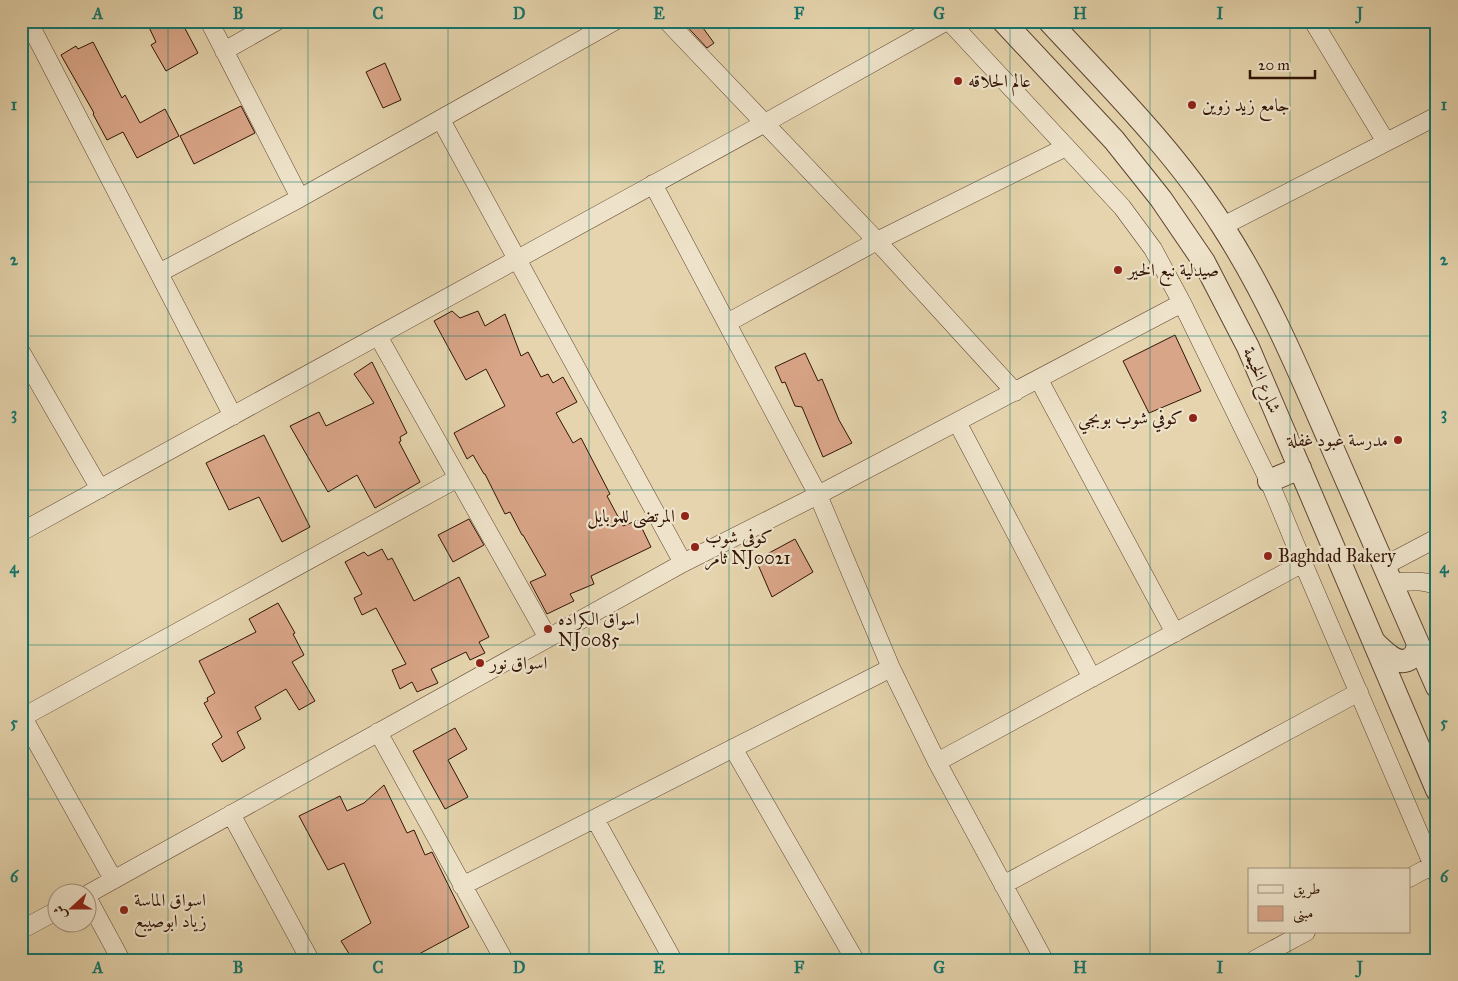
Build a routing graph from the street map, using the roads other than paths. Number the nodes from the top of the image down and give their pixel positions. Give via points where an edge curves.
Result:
1 (28, 21) edge
2 (209, 21) edge
3 (277, 21) edge
4 (615, 21) edge
5 (666, 21) edge
6 (948, 21) edge
7 (1003, 21) edge
8 (1049, 21) edge
9 (1313, 21) edge
10 (224, 51) junction
11 (1437, 116) edge
12 (441, 120) junction
13 (764, 123) junction
14 (1386, 142) junction
15 (1066, 147) junction
16 (653, 184) junction
17 (300, 198) junction
18 (1223, 226) junction
19 (877, 241) junction
20 (517, 259) junction
21 (159, 273) junction
22 (1182, 304) junction
23 (727, 324) junction
24 (378, 336) junction
25 (21, 352) edge
26 (1039, 380) junction
27 (1014, 392) junction
28 (233, 416) junction
29 (957, 422) junction
30 (1300, 468) junction
31 (458, 478) junction
32 (1269, 481) junction
33 (100, 489) junction
34 (818, 495) junction
35 (21, 532) edge
36 (1437, 538) edge
37 (683, 563) junction
38 (1302, 563) junction
39 (1388, 574) junction
40 (1437, 586) edge
41 (1175, 633) junction
42 (548, 638) junction
43 (1374, 642) junction
44 (1418, 644) junction
45 (891, 668) junction
46 (1092, 678) junction
47 (1437, 687) edge
48 (1359, 692) junction
49 (22, 715) edge
50 (378, 732) junction
51 (733, 748) junction
52 (937, 762) junction
53 (1437, 790) edge
54 (231, 814) junction
55 (595, 819) junction
56 (1435, 870) edge
57 (1410, 878) edge
58 (113, 879) junction
59 (1002, 885) junction
60 (462, 886) junction
61 (98, 888) edge
62 (48, 915) edge
63 (98, 917) edge
64 (21, 930) edge
65 (1302, 934) edge
66 (121, 960) edge
67 (310, 960) edge
68 (504, 960) edge
69 (673, 960) edge
70 (855, 960) edge
71 (1044, 960) edge
72 (1254, 960) edge

1 - 21 street
2 - 10 street
3 - 10 street
4 - 12 street
5 - 13 street
6 - 13 street
6 - 15 street
7 - 30 street, شارع الخيمة via 1114,140 1161,199 1204,262 1248,347
8 - 18 street, شارع الخيمة via 1140,118
9 - 14 street
10 - 17 street
11 - 14 street
12 - 17 street
12 - 20 street
13 - 16 street
13 - 19 street
14 - 18 street
15 - 19 street
15 - 22 street via 1122,207 1143,235
16 - 20 street
16 - 23 street
17 - 21 street
18 - 39 street, شارع الخيمة via 1260,288
19 - 23 street
19 - 27 street
20 - 24 street
20 - 37 street
21 - 28 street
22 - 26 street
22 - 32 street
23 - 34 street
24 - 28 street
24 - 31 street
25 - 33 street
26 - 27 street
26 - 41 street
27 - 29 street
28 - 33 street
29 - 34 street
29 - 46 street
30 - 32 street
30 - 43 street, شارع الخيمة
31 - 42 street
31 - 49 street
32 - 38 street
33 - 35 street
34 - 37 street
34 - 45 street
36 - 39 street
37 - 42 street
38 - 41 street
38 - 48 street
39 - 40 street
39 - 44 street, شارع الخيمة
41 - 46 street
42 - 50 street
43 - 44 street via 1391,657 1402,661 1414,656
43 - 53 street, شارع الخيمة
44 - 47 street, شارع الخيمة
45 - 51 street
45 - 52 street
46 - 52 street
48 - 56 street
48 - 59 street
49 - 58 street
50 - 54 street
50 - 60 street
51 - 55 street
51 - 70 street
52 - 59 street
54 - 58 street
54 - 67 street
55 - 60 street
55 - 69 street
56 - 57 street
58 - 61 street
59 - 71 street
60 - 68 street
62 - 64 street
63 - 66 street
65 - 72 street

